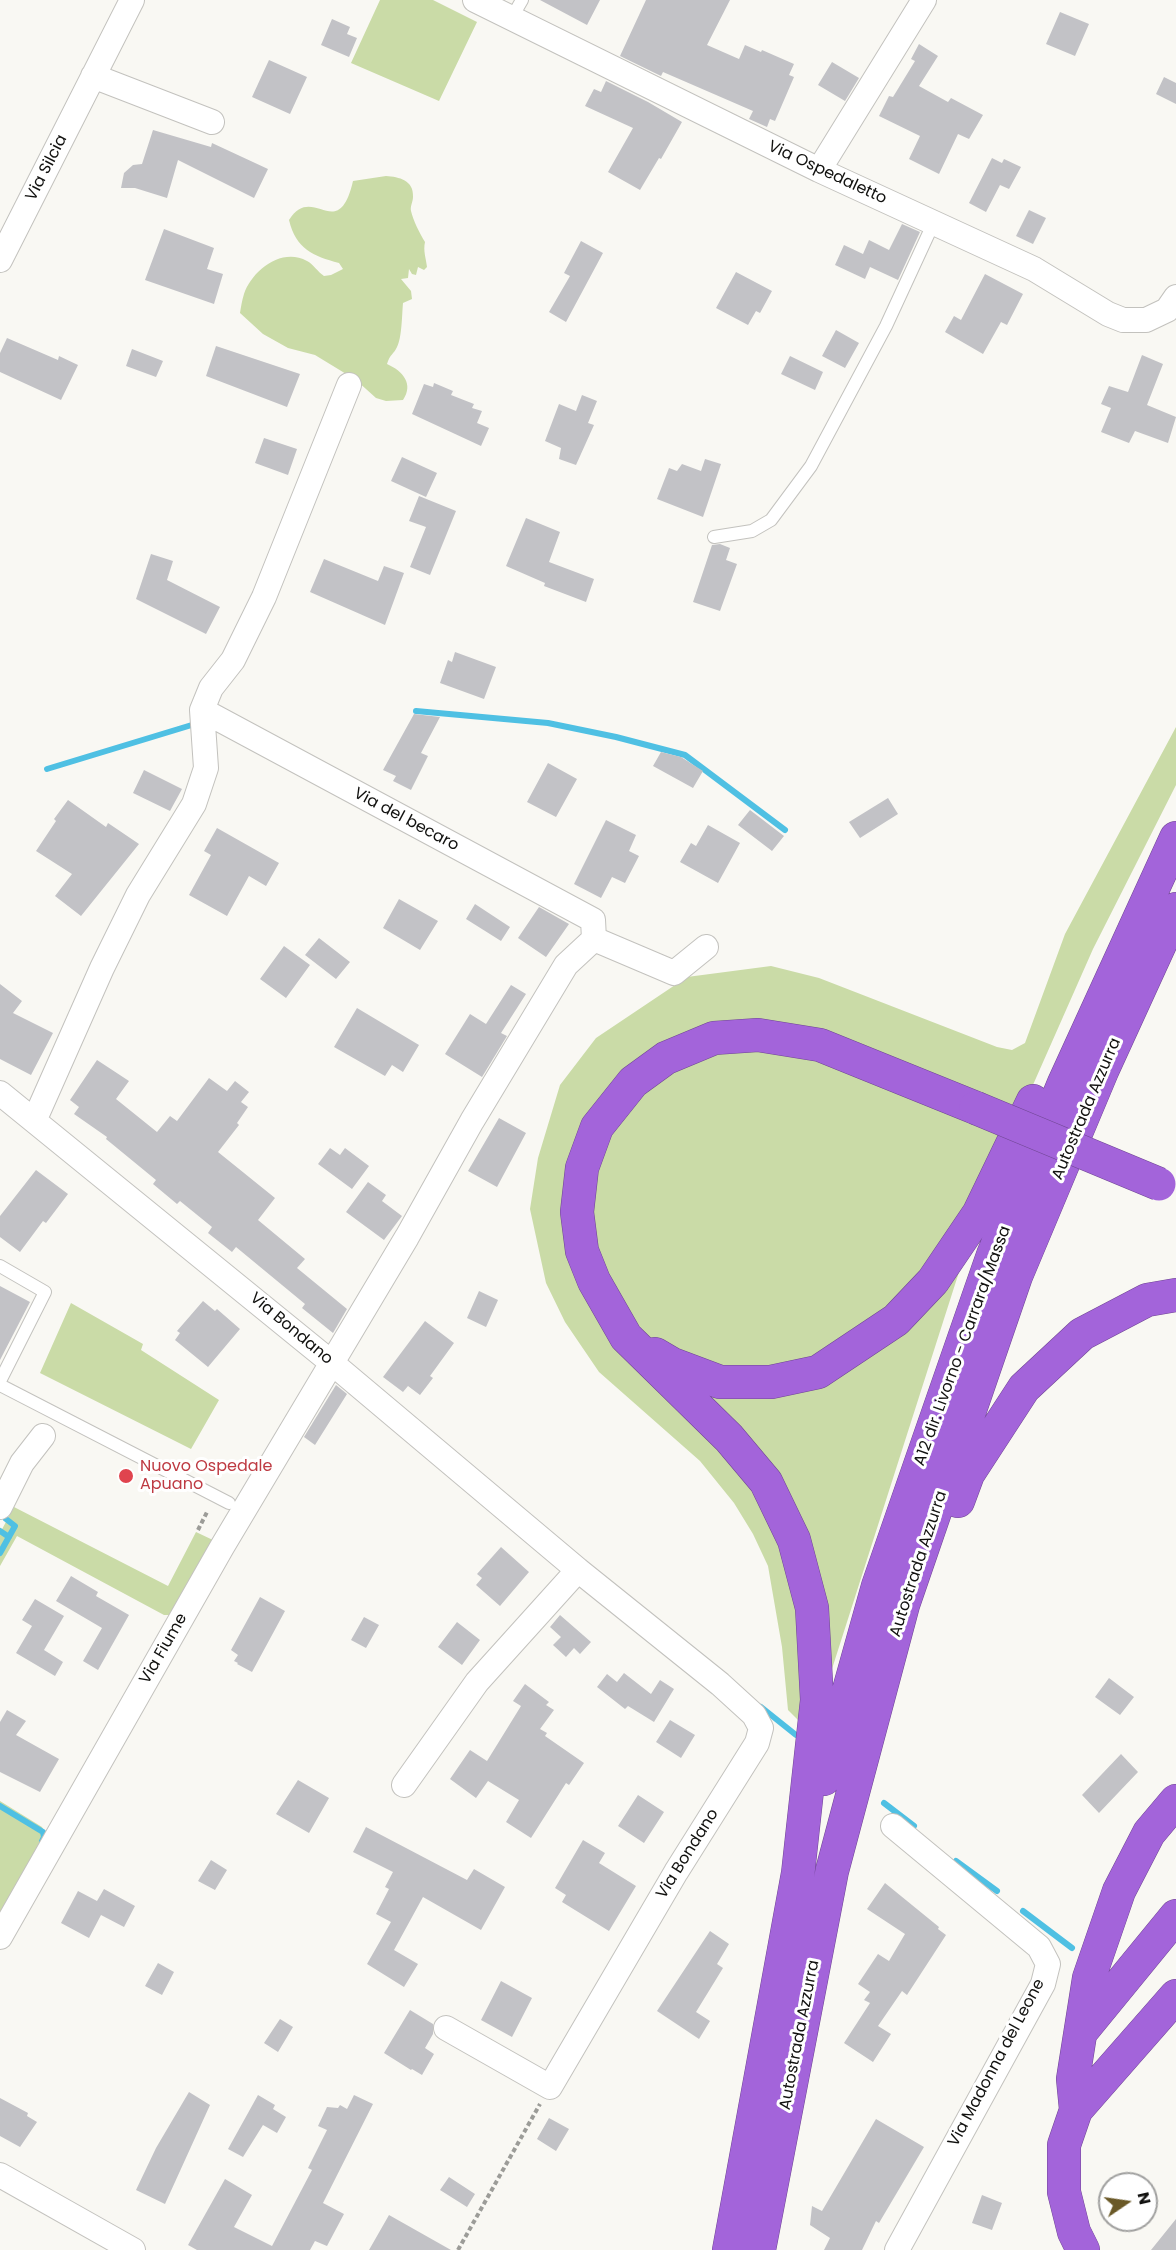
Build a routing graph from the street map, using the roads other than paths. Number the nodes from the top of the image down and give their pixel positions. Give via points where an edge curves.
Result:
1 (132, 0) edge
2 (475, 0) edge
3 (924, 0) edge
4 (517, 9) edge
5 (93, 76) junction
6 (212, 122) dead end
7 (819, 170) junction
8 (934, 222) junction
9 (0, 260) edge
10 (1176, 297) edge
11 (349, 385) dead end
12 (714, 537) dead end
13 (202, 710) junction
14 (1170, 850) edge
15 (1176, 909) edge
16 (594, 939) junction
17 (706, 947) dead end
18 (0, 1093) edge
19 (35, 1119) junction
20 (1168, 1188) edge
21 (0, 1266) edge
22 (1176, 1295) edge
23 (626, 1337) junction
24 (332, 1363) junction
25 (0, 1383) edge
26 (43, 1436) dead end
27 (12, 1473) edge
28 (229, 1503) dead end
29 (0, 1507) edge
30 (578, 1570) junction
31 (883, 1683) junction
32 (404, 1785) dead end
33 (1176, 1801) edge
34 (893, 1826) dead end
35 (798, 1873) junction
36 (1176, 1916) edge
37 (0, 1937) edge
38 (1176, 1996) edge
39 (446, 2028) dead end
40 (1080, 2033) junction
41 (1076, 2110) junction
42 (0, 2175) edge
43 (133, 2250) edge
44 (729, 2250) edge
45 (759, 2250) edge
46 (897, 2250) edge
47 (1083, 2250) edge

1 - 5 street, Via Silcia
2 - 4 street, Via Ospedaletto
3 - 7 street
4 - 7 street, Via Ospedaletto
5 - 6 street
5 - 9 street, Via Silcia
7 - 8 street, Via Ospedaletto
8 - 10 street, Via Ospedaletto via 1034,269 1124,320 1146,320 1167,310
8 - 12 lane via 886,326 811,466 771,520 752,531
11 - 13 street via 264,597 233,660 210,688
13 - 16 street, Via del becaro via 593,920
13 - 19 street via 206,768 195,804 138,895
14 - 23 highway via 1089,986 979,1213 933,1281 896,1320 818,1372 771,1383 720,1382 672,1364
14 - 35 highway, A12 dir. Livorno - Carrara/Massa via 1064,1083 993,1255 878,1586
15 - 31 highway, Autostrada Azzurra via 1101,1071 1016,1276 903,1605
16 - 17 street via 674,973
16 - 24 street, Via Fiume via 566,965
18 - 19 street, Via Bondano
19 - 24 street, Via Bondano
20 - 23 highway, bridge via 820,1045 758,1035 714,1038 666,1058 633,1082 597,1126 582,1168 578,1212 582,1251
21 - 25 lane via 45,1292
22 - 31 highway via 1147,1300 1082,1334 1024,1388 968,1474 922,1596
23 - 35 highway via 729,1438 766,1482 794,1540 812,1608 817,1700
24 - 30 street, Via Bondano
24 - 37 street, Via Fiume via 222,1547
25 - 28 lane
26 - 27 street
27 - 29 street
30 - 32 street via 477,1682
30 - 39 street, Via Bondano via 754,1715 761,1728 757,1743 550,2087
31 - 45 highway, Autostrada Azzurra via 832,1871
33 - 40 highway via 1149,1833 1119,1891 1089,1978
34 - 46 street, Via Madonna del Leone via 1039,1947 1048,1964 1043,1984
35 - 44 highway, Autostrada Azzurra
36 - 40 highway
38 - 41 highway
40 - 41 highway via 1073,2079
41 - 47 highway via 1064,2145 1064,2192
42 - 43 street

